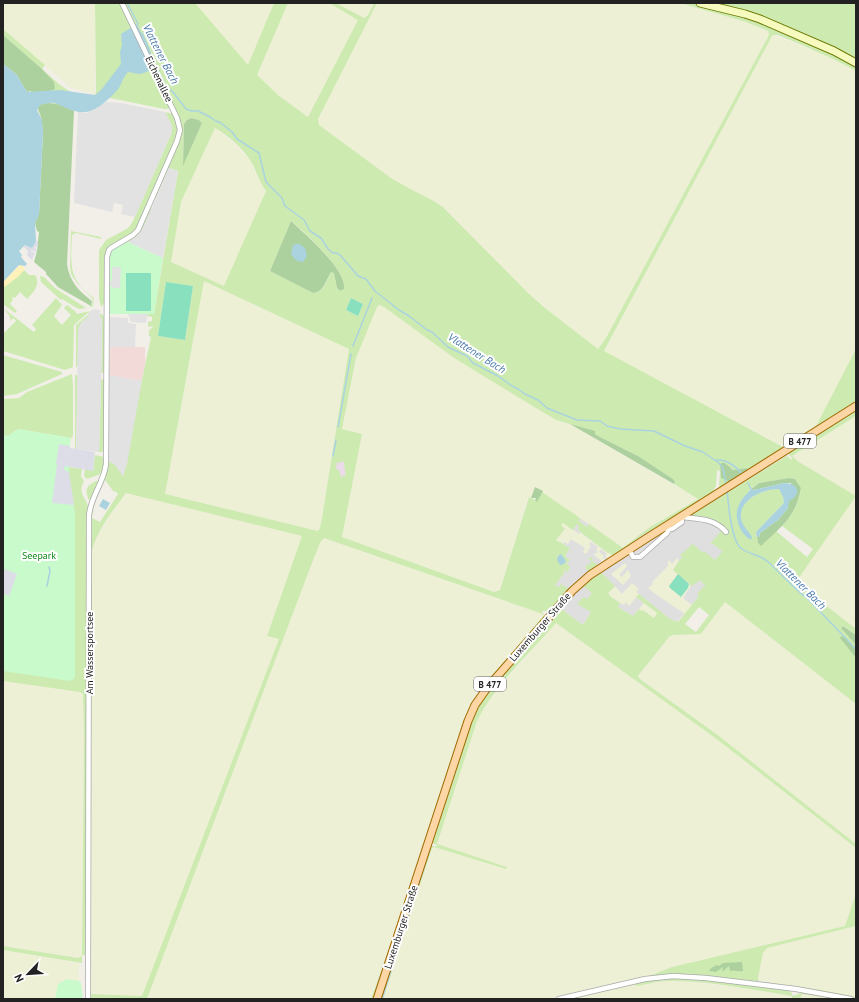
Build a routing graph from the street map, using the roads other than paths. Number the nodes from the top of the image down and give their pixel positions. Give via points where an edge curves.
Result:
1 (122, 3) edge
2 (700, 3) edge
3 (856, 63) edge
4 (106, 310) joint
5 (856, 406) edge
6 (681, 516) junction
7 (666, 527) junction
8 (726, 532) dead end
9 (629, 549) junction
10 (88, 999) edge
11 (377, 999) edge
12 (559, 999) edge
13 (851, 999) edge

1 - 4 street, Eichenallee via 180,127 178,138 140,226 133,235 112,246 108,253
2 - 3 street via 760,19
4 - 10 street, Am Wassersportsee via 106,464 90,504 89,516
5 - 6 main road, Luxemburger Straße / B 477
6 - 7 main road, Luxemburger Straße / B 477
6 - 8 street via 713,522
7 - 9 main road, Luxemburger Straße / B 477
7 - 9 street via 667,533 640,557 633,557
9 - 11 main road, Luxemburger Straße / B 477 via 572,591 475,705
12 - 13 street via 645,979 673,976 693,976 796,989

